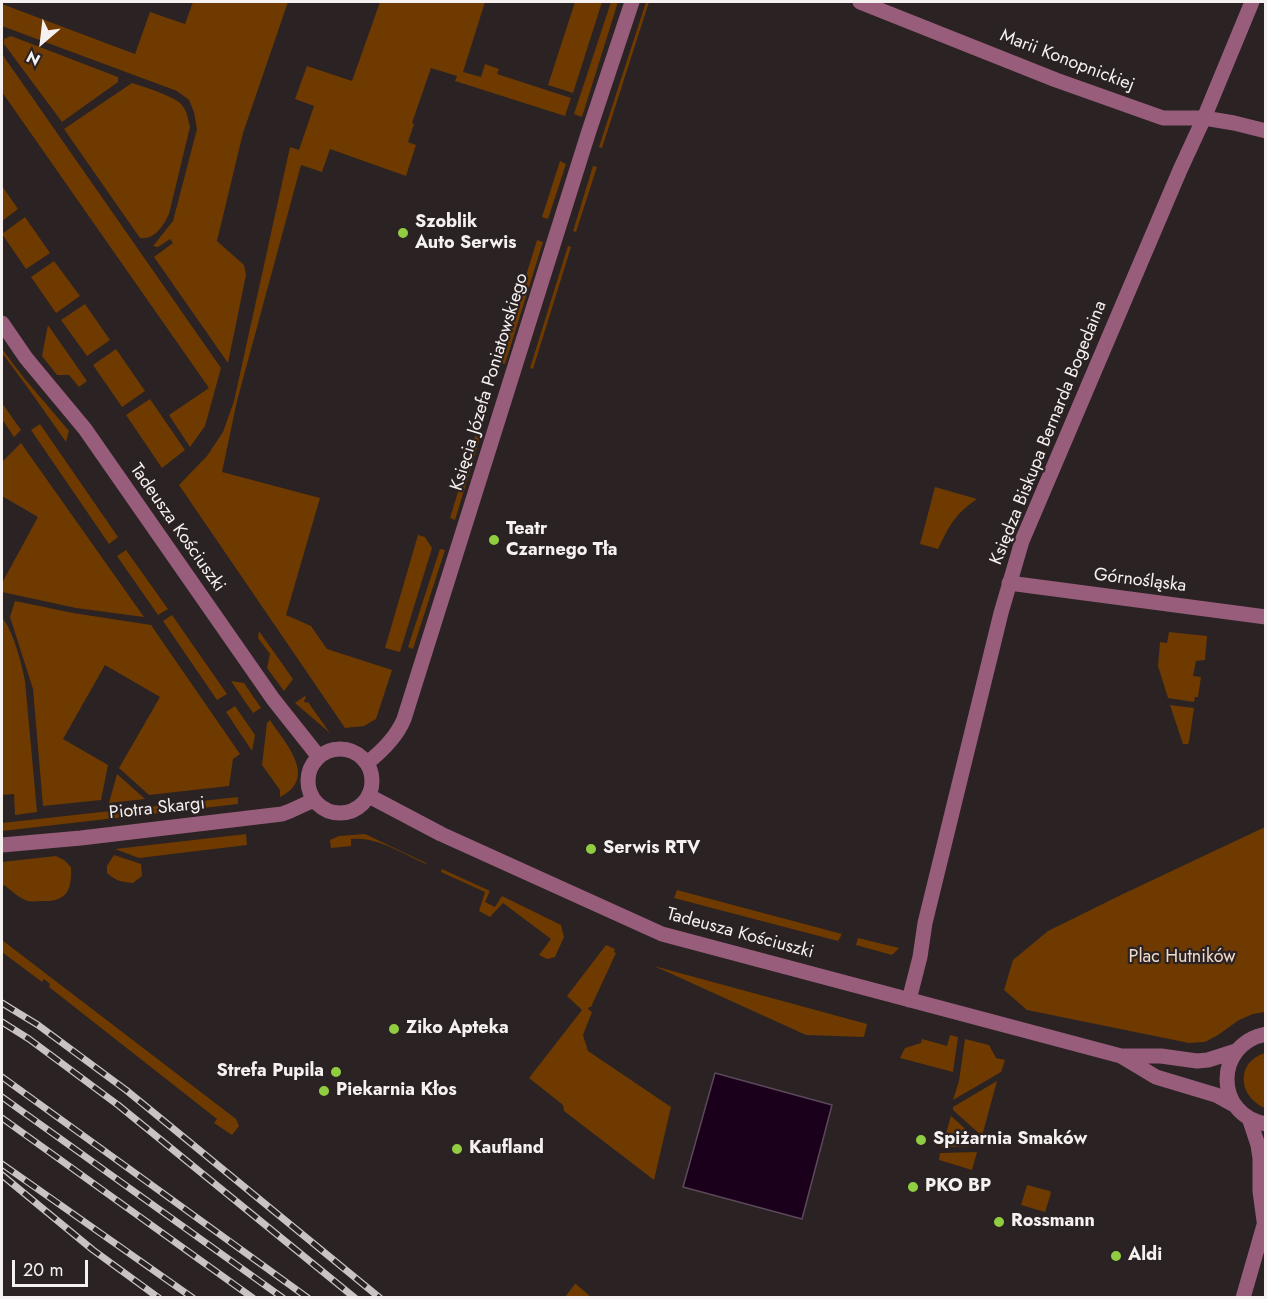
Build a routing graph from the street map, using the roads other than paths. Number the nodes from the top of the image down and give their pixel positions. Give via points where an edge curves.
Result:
1 (632, 2) edge
2 (860, 2) edge
3 (1252, 2) edge
4 (1204, 118) junction
5 (1266, 131) edge
6 (2, 322) edge
7 (1009, 583) junction
8 (1266, 617) edge
9 (319, 757) junction
10 (367, 763) junction
11 (369, 796) junction
12 (314, 800) junction
13 (2, 845) edge
14 (909, 1000) junction
15 (1266, 1034) edge
16 (1236, 1051) junction
17 (1121, 1056) junction
18 (1234, 1104) junction
19 (1249, 1118) junction
20 (1266, 1124) edge
21 (1265, 1220) edge
22 (1243, 1298) edge

1 - 10 street, Księcia Józefa Poniatowskiego via 401,728
2 - 4 street, Marii Konopnickiej via 1163,118
3 - 4 street, Księdza Biskupa Bernarda Bogedaina
4 - 5 street, Marii Konopnickiej
4 - 7 street, Księdza Biskupa Bernarda Bogedaina via 1022,541
6 - 9 street, Tadeusza Kościuszki via 26,358 85,429 273,699
7 - 8 street, Górnośląska
7 - 14 street, Księdza Biskupa Bernarda Bogedaina via 924,923
9 - 10 street via 328,751 350,750
9 - 12 street via 308,777
10 - 11 street via 372,774
11 - 12 street via 349,812 336,813
11 - 14 street, Tadeusza Kościuszki via 441,834 662,934
12 - 13 street, Piotra Skargi via 282,814
14 - 17 street, Tadeusza Kościuszki
15 - 16 street, Tadeusza Kościuszki via 1254,1037
16 - 17 street, Tadeusza Kościuszki via 1197,1061
16 - 18 street via 1227,1074
17 - 18 street, Tadeusza Kościuszki via 1156,1077
18 - 19 street
19 - 20 street
19 - 21 street via 1258,1145
21 - 22 street

